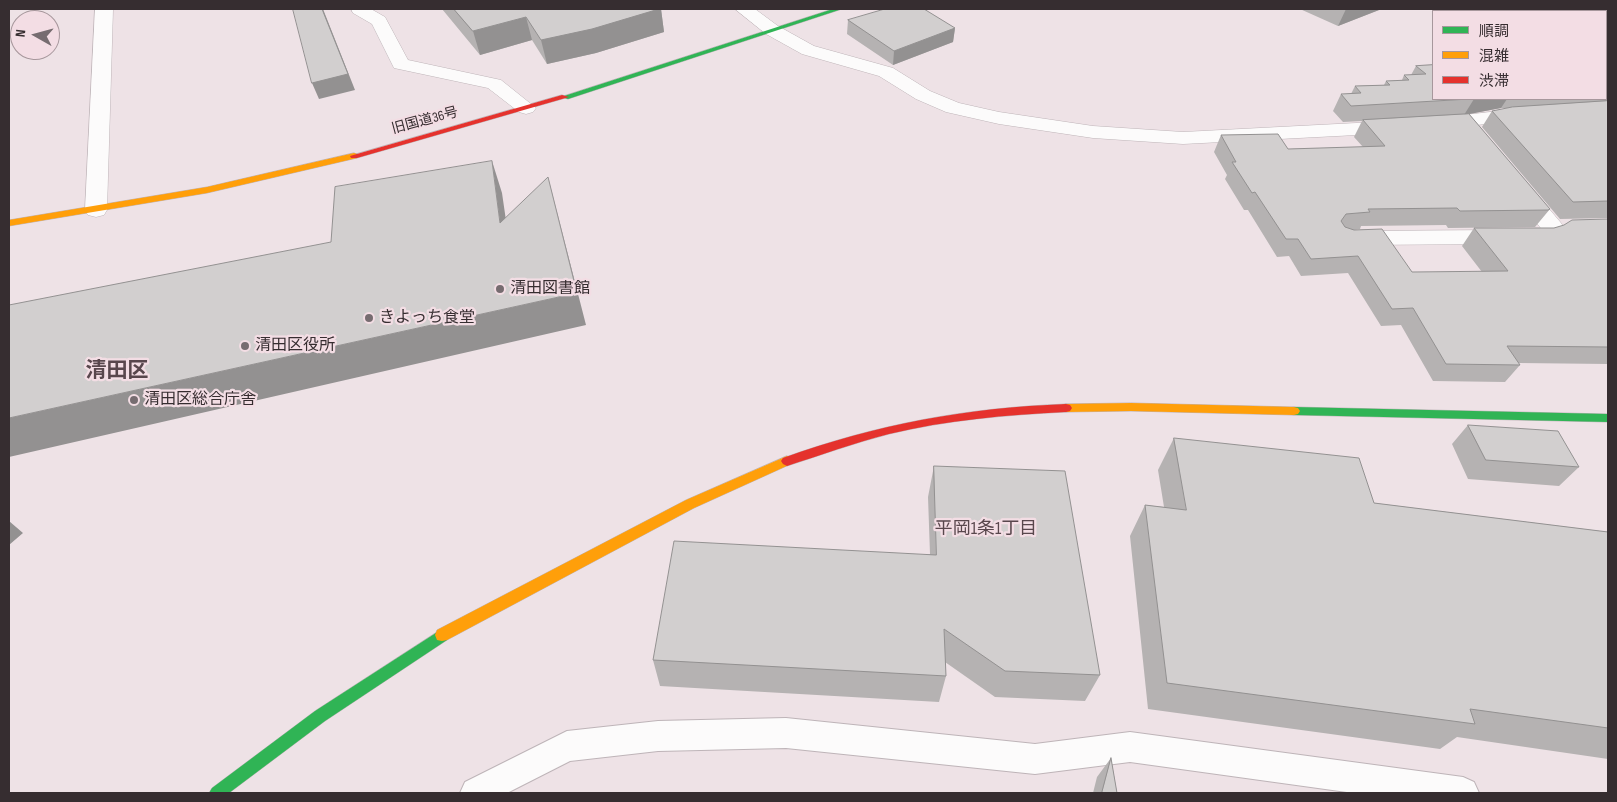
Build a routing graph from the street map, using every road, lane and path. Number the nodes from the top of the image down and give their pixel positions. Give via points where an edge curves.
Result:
1 (104, 9) edge
2 (359, 9) edge
3 (744, 9) edge
4 (839, 9) edge
5 (772, 30) junction
6 (526, 108) junction
7 (1546, 113) edge
8 (1508, 175) edge
9 (96, 210) junction
10 (9, 224) edge
11 (1345, 238) edge
12 (1608, 418) edge
13 (217, 793) edge
14 (476, 793) edge
15 (1463, 793) edge

1 - 9 street
2 - 6 street via 379,21 401,64 494,84
3 - 5 street
4 - 5 street, 旧国道36号
5 - 6 street, 旧国道36号
5 - 7 street via 808,50 886,72 923,95 954,108 1084,131 1184,138 1419,125 1470,130 1501,116
6 - 9 street, 旧国道36号 via 272,176
8 - 11 street via 1562,228 1541,236
9 - 10 street, 旧国道36号
12 - 13 street via 1131,407 1038,408 946,418 833,444 690,504 451,629 320,716
14 - 15 lane via 566,746 658,736 786,733 1036,759 1130,747

